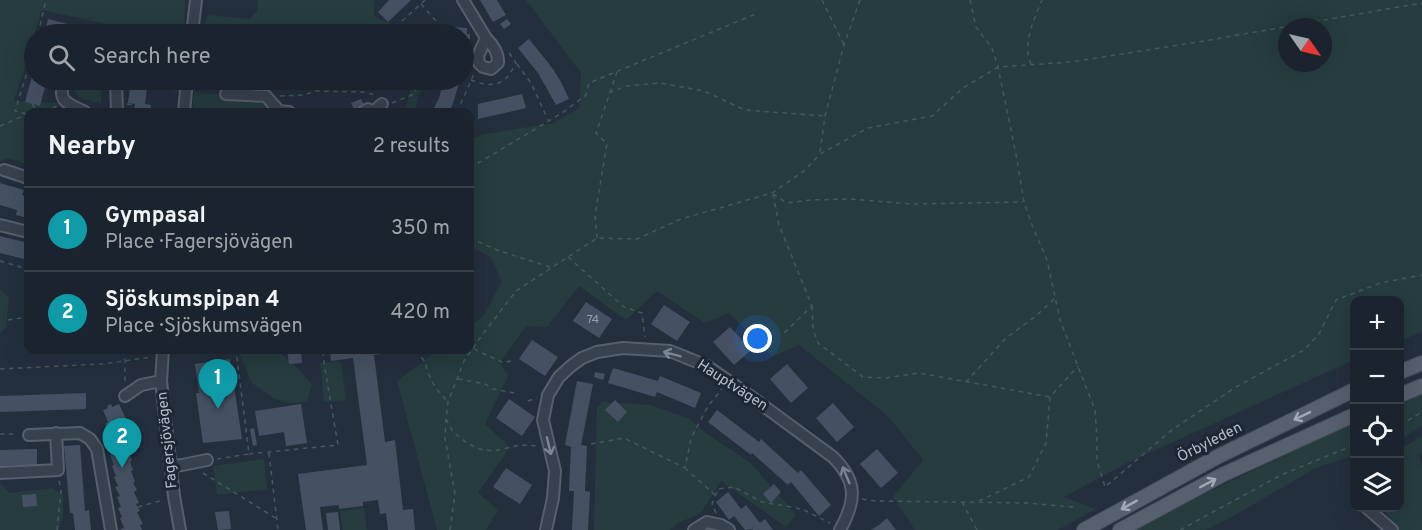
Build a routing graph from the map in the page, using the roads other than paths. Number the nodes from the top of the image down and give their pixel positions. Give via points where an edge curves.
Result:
1 (196, 0) edge
2 (463, 0) edge
3 (193, 24) edge
4 (486, 38) junction
5 (62, 90) edge
6 (116, 90) edge
7 (186, 90) edge
8 (226, 94) dead end
9 (382, 104) road end
10 (77, 108) edge
11 (117, 108) edge
12 (184, 108) edge
13 (276, 108) edge
14 (378, 108) edge
15 (4, 170) dead end
16 (24, 177) edge
17 (0, 225) edge
18 (24, 231) edge
19 (162, 354) edge
20 (1422, 363) edge
21 (1404, 370) edge
22 (161, 381) junction
23 (1422, 386) edge
24 (1350, 392) edge
25 (1404, 393) edge
26 (124, 396) road end
27 (1350, 417) edge
28 (56, 433) junction
29 (29, 435) road end
30 (207, 460) road end
31 (171, 466) junction
32 (0, 473) edge
33 (1372, 512) edge
34 (725, 527) edge
35 (111, 530) edge
36 (180, 530) edge
37 (546, 530) edge
38 (694, 530) edge
39 (840, 530) edge
40 (1084, 530) edge
41 (1120, 530) edge
42 (1392, 530) edge

1 - 3 street
2 - 4 street
4 - 4 street via 499,58 491,69 479,63
5 - 10 street via 64,102
6 - 11 street
7 - 12 street
8 - 13 street via 267,98
9 - 14 street
15 - 16 street
17 - 18 street
19 - 22 street, Fagersjövägen
20 - 21 main road
22 - 26 street via 141,385
22 - 31 street, Fagersjövägen
23 - 25 main road
24 -> 40 main road, Örbyleden via 1217,456
41 -> 27 main road via 1222,475
28 - 29 street
28 - 32 street via 58,470
28 - 35 street via 80,433 97,449
30 - 31 street
31 - 36 street, Fagersjövägen
33 - 42 street
34 - 38 street via 707,522
39 -> 37 street, Hauptvägen via 853,497 844,468 833,457 707,366 670,351 623,348 582,358 559,377 548,395 543,420 555,471

